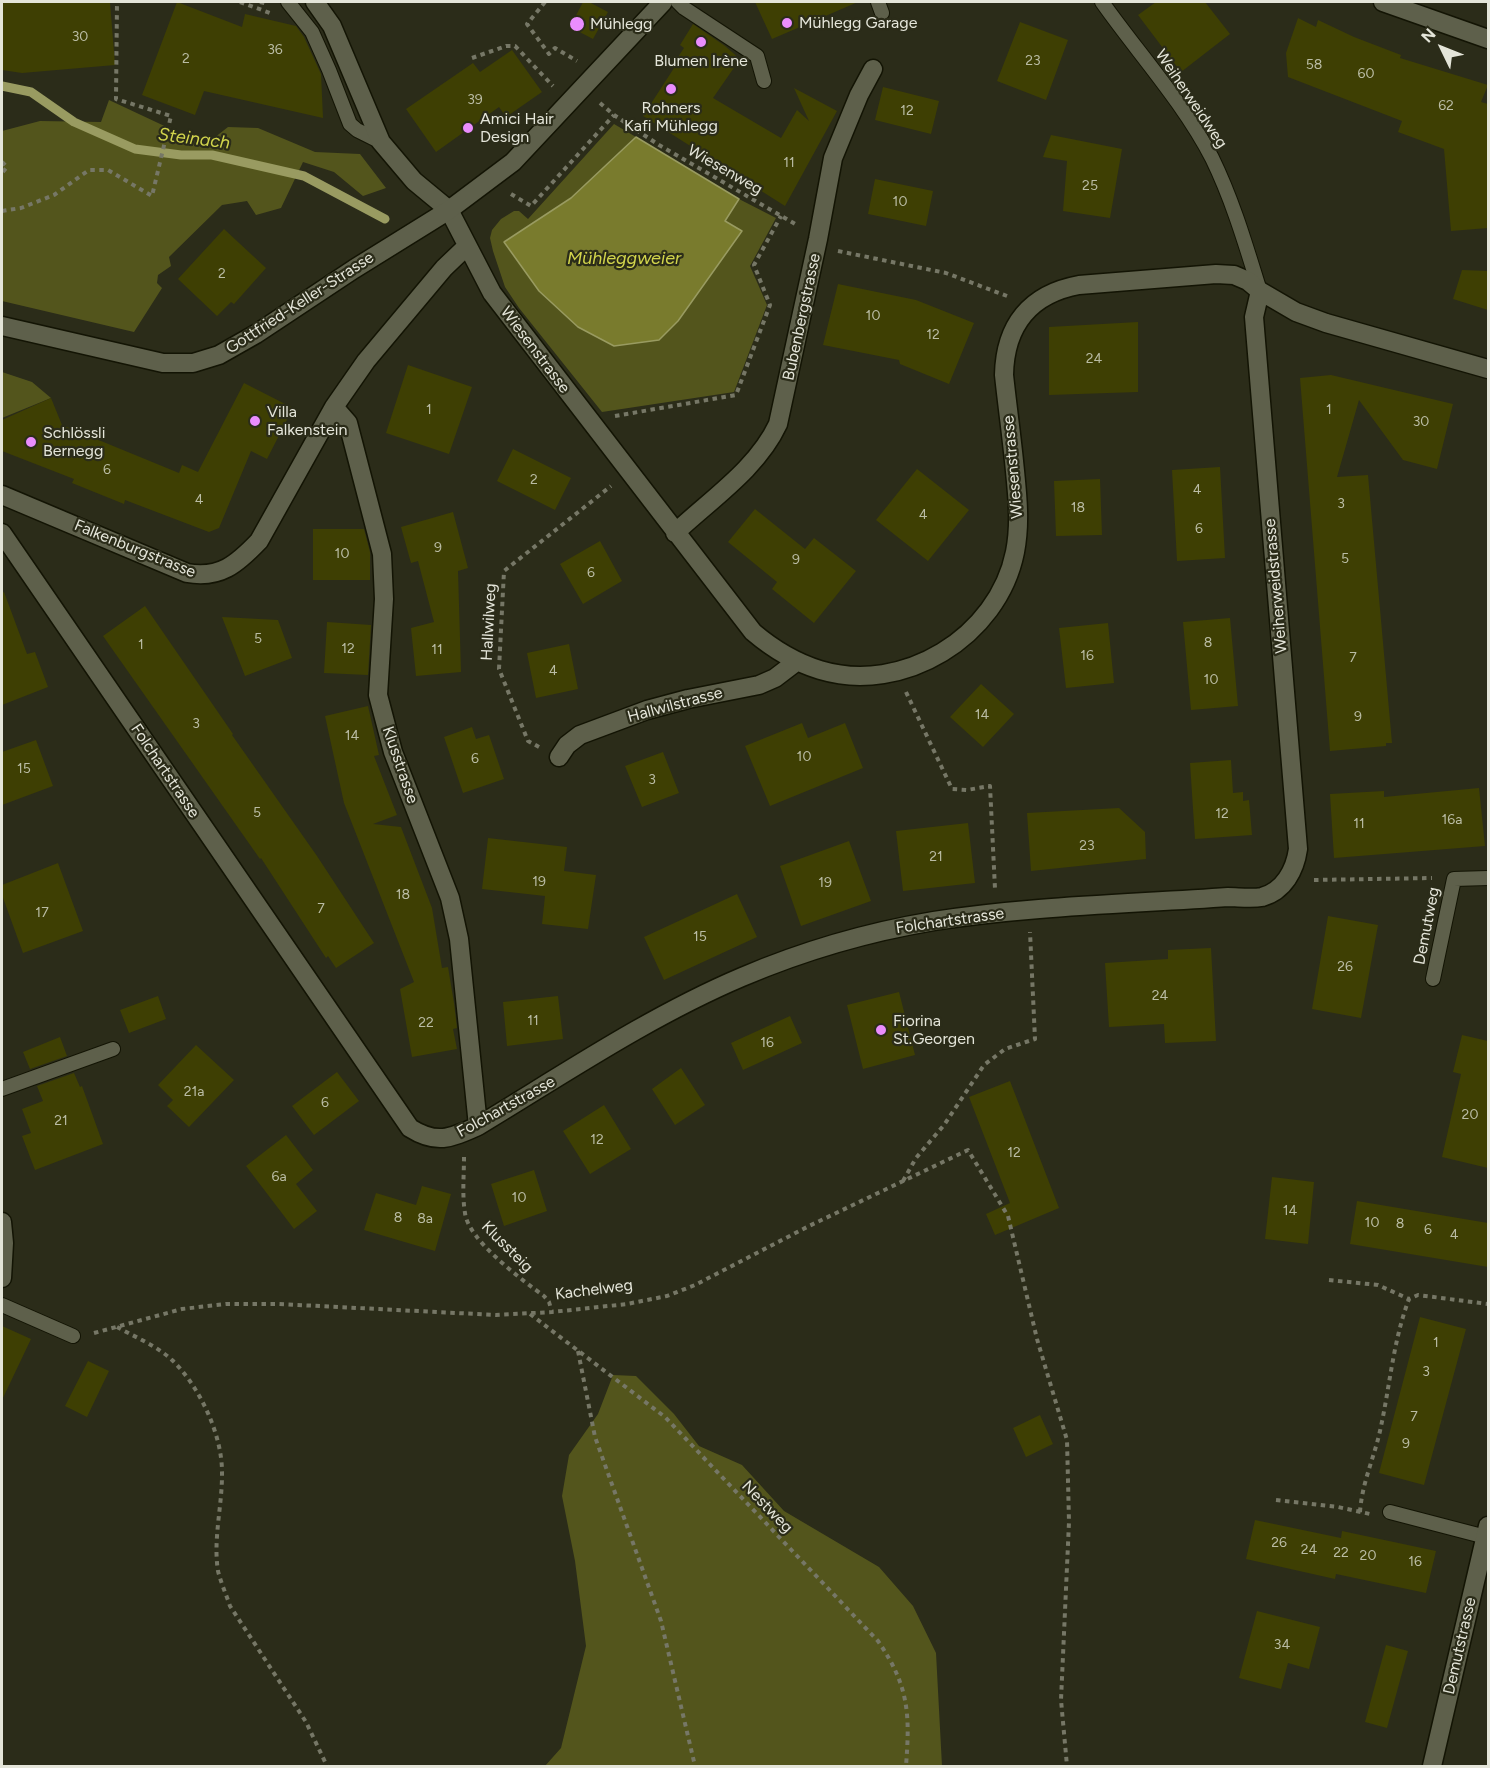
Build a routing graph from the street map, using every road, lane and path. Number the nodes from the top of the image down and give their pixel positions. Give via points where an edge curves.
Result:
1 (117, 2) edge
2 (240, 2) edge
3 (288, 2) edge
4 (315, 2) edge
5 (545, 2) edge
6 (663, 2) edge
7 (678, 2) edge
8 (1102, 2) edge
9 (1383, 2) edge
10 (256, 9) dead end
11 (1488, 39) edge
12 (472, 58) dead end
13 (576, 59) dead end
14 (873, 69) dead end
15 (764, 81) dead end
16 (556, 89) dead end
17 (597, 100) dead end
18 (614, 116) junction
19 (381, 142) junction
20 (2, 162) edge
21 (2, 173) edge
22 (508, 192) dead end
23 (448, 210) junction
24 (2, 211) edge
25 (467, 246) junction
26 (843, 252) dead end
27 (1260, 291) junction
28 (1012, 298) dead end
29 (2, 326) edge
30 (1488, 369) edge
31 (334, 407) junction
32 (608, 417) dead end
33 (615, 482) dead end
34 (2, 495) edge
35 (2, 533) edge
36 (675, 533) junction
37 (796, 662) junction
38 (905, 691) dead end
39 (559, 757) joint
40 (1488, 878) edge
41 (1454, 879) junction
42 (1287, 880) joint
43 (1315, 880) dead end
44 (995, 889) dead end
45 (1030, 934) dead end
46 (1433, 979) dead end
47 (113, 1049) dead end
48 (2, 1089) edge
49 (478, 1126) junction
50 (464, 1153) dead end
51 (903, 1181) junction
52 (2, 1222) edge
53 (2, 1278) edge
54 (1329, 1280) dead end
55 (1409, 1299) junction
56 (1488, 1304) edge
57 (2, 1305) edge
58 (552, 1312) junction
59 (530, 1314) junction
60 (73, 1336) dead end
61 (578, 1350) junction
62 (1276, 1500) dead end
63 (1360, 1512) junction
64 (1390, 1512) joint
65 (1487, 1532) edge
66 (327, 1767) edge
67 (695, 1767) edge
68 (906, 1767) edge
69 (1067, 1767) edge
70 (1432, 1767) edge

1 - 24 path via 116,99 171,116 152,196 108,170 89,170 54,195
2 - 10 path
3 - 19 lane via 312,32 350,124
4 - 19 street via 332,26
5 - 13 path via 526,24 549,54 555,48
6 - 23 street, Gottfried-Keller-Strasse via 513,162
7 - 15 lane via 757,56
8 - 27 lane, Weiherweidweg via 1164,85 1211,158 1230,198
9 - 11 street
12 - 16 path via 515,46
14 - 36 street, Bubenbergstrasse via 833,158 778,424 752,462
17 - 18 path, Wiesenweg
18 - 22 path via 531,206
18 - 32 path, Wiesenweg via 782,216 754,265 770,305 736,395
19 - 23 street via 414,181
20 - 21 path via 7,167
23 - 25 street, Wiesenstrasse
23 - 29 street, Gottfried-Keller-Strasse via 256,334 219,355 193,363 134,358
25 - 31 street, Falkenburgstrasse via 366,361
25 - 36 street, Wiesenstrasse via 492,294
26 - 28 path via 946,273
27 - 30 street, Wiesenstrasse via 1326,324
27 - 37 street, Wiesenstrasse via 1234,275 1216,274 1079,285 1035,303 1015,327 1005,358 1018,530 1014,554 997,599 971,630 946,651 900,671 847,675
27 - 42 street, Weiherweidstrasse via 1254,317 1298,849
31 - 34 street, Falkenburgstrasse via 259,541 223,571 205,576 187,573
31 - 49 street, Klusstrasse via 348,423 382,554 384,599 378,695 393,752 450,897 459,939
33 - 39 path, Hallwilweg via 504,571 499,669 528,741
35 - 49 street, Folchartstrasse via 410,1128 435,1139
36 - 37 street, Wiesenstrasse via 753,632
37 - 39 street, Hallwilstrasse via 759,686 657,707 580,735
38 - 44 path via 952,789 990,786
40 - 41 lane, Demutweg
41 - 43 path
41 - 46 lane, Demutweg
42 - 49 street, Folchartstrasse via 1260,897 982,915 903,927 835,944 697,998
45 - 51 path via 1035,1039 1005,1048 984,1065
47 - 48 lane
50 - 58 path, Klussteig via 465,1213 471,1229 498,1259 544,1296
51 - 58 path, Kachelweg via 667,1296
51 - 69 path, Kachelweg via 968,1150 1008,1216 1066,1440 1069,1522 1061,1700
52 - 53 street
54 - 55 path via 1378,1285
55 - 56 path via 1418,1295
55 - 63 path via 1400,1322 1380,1434 1365,1478
57 - 60 lane
58 - 59 path, Kachelweg
59 - 61 path, Nestweg
59 - 66 path, Kachelweg via 496,1316 253,1303 182,1309 116,1327 171,1359 206,1408 222,1474 217,1552 223,1587 230,1606 306,1722
61 - 67 path via 595,1437 661,1621
61 - 68 path, Nestweg via 664,1417 878,1641 894,1664 907,1706
62 - 63 path
63 - 64 path via 1380,1516
64 - 65 lane
65 - 70 street, Demutstrasse

